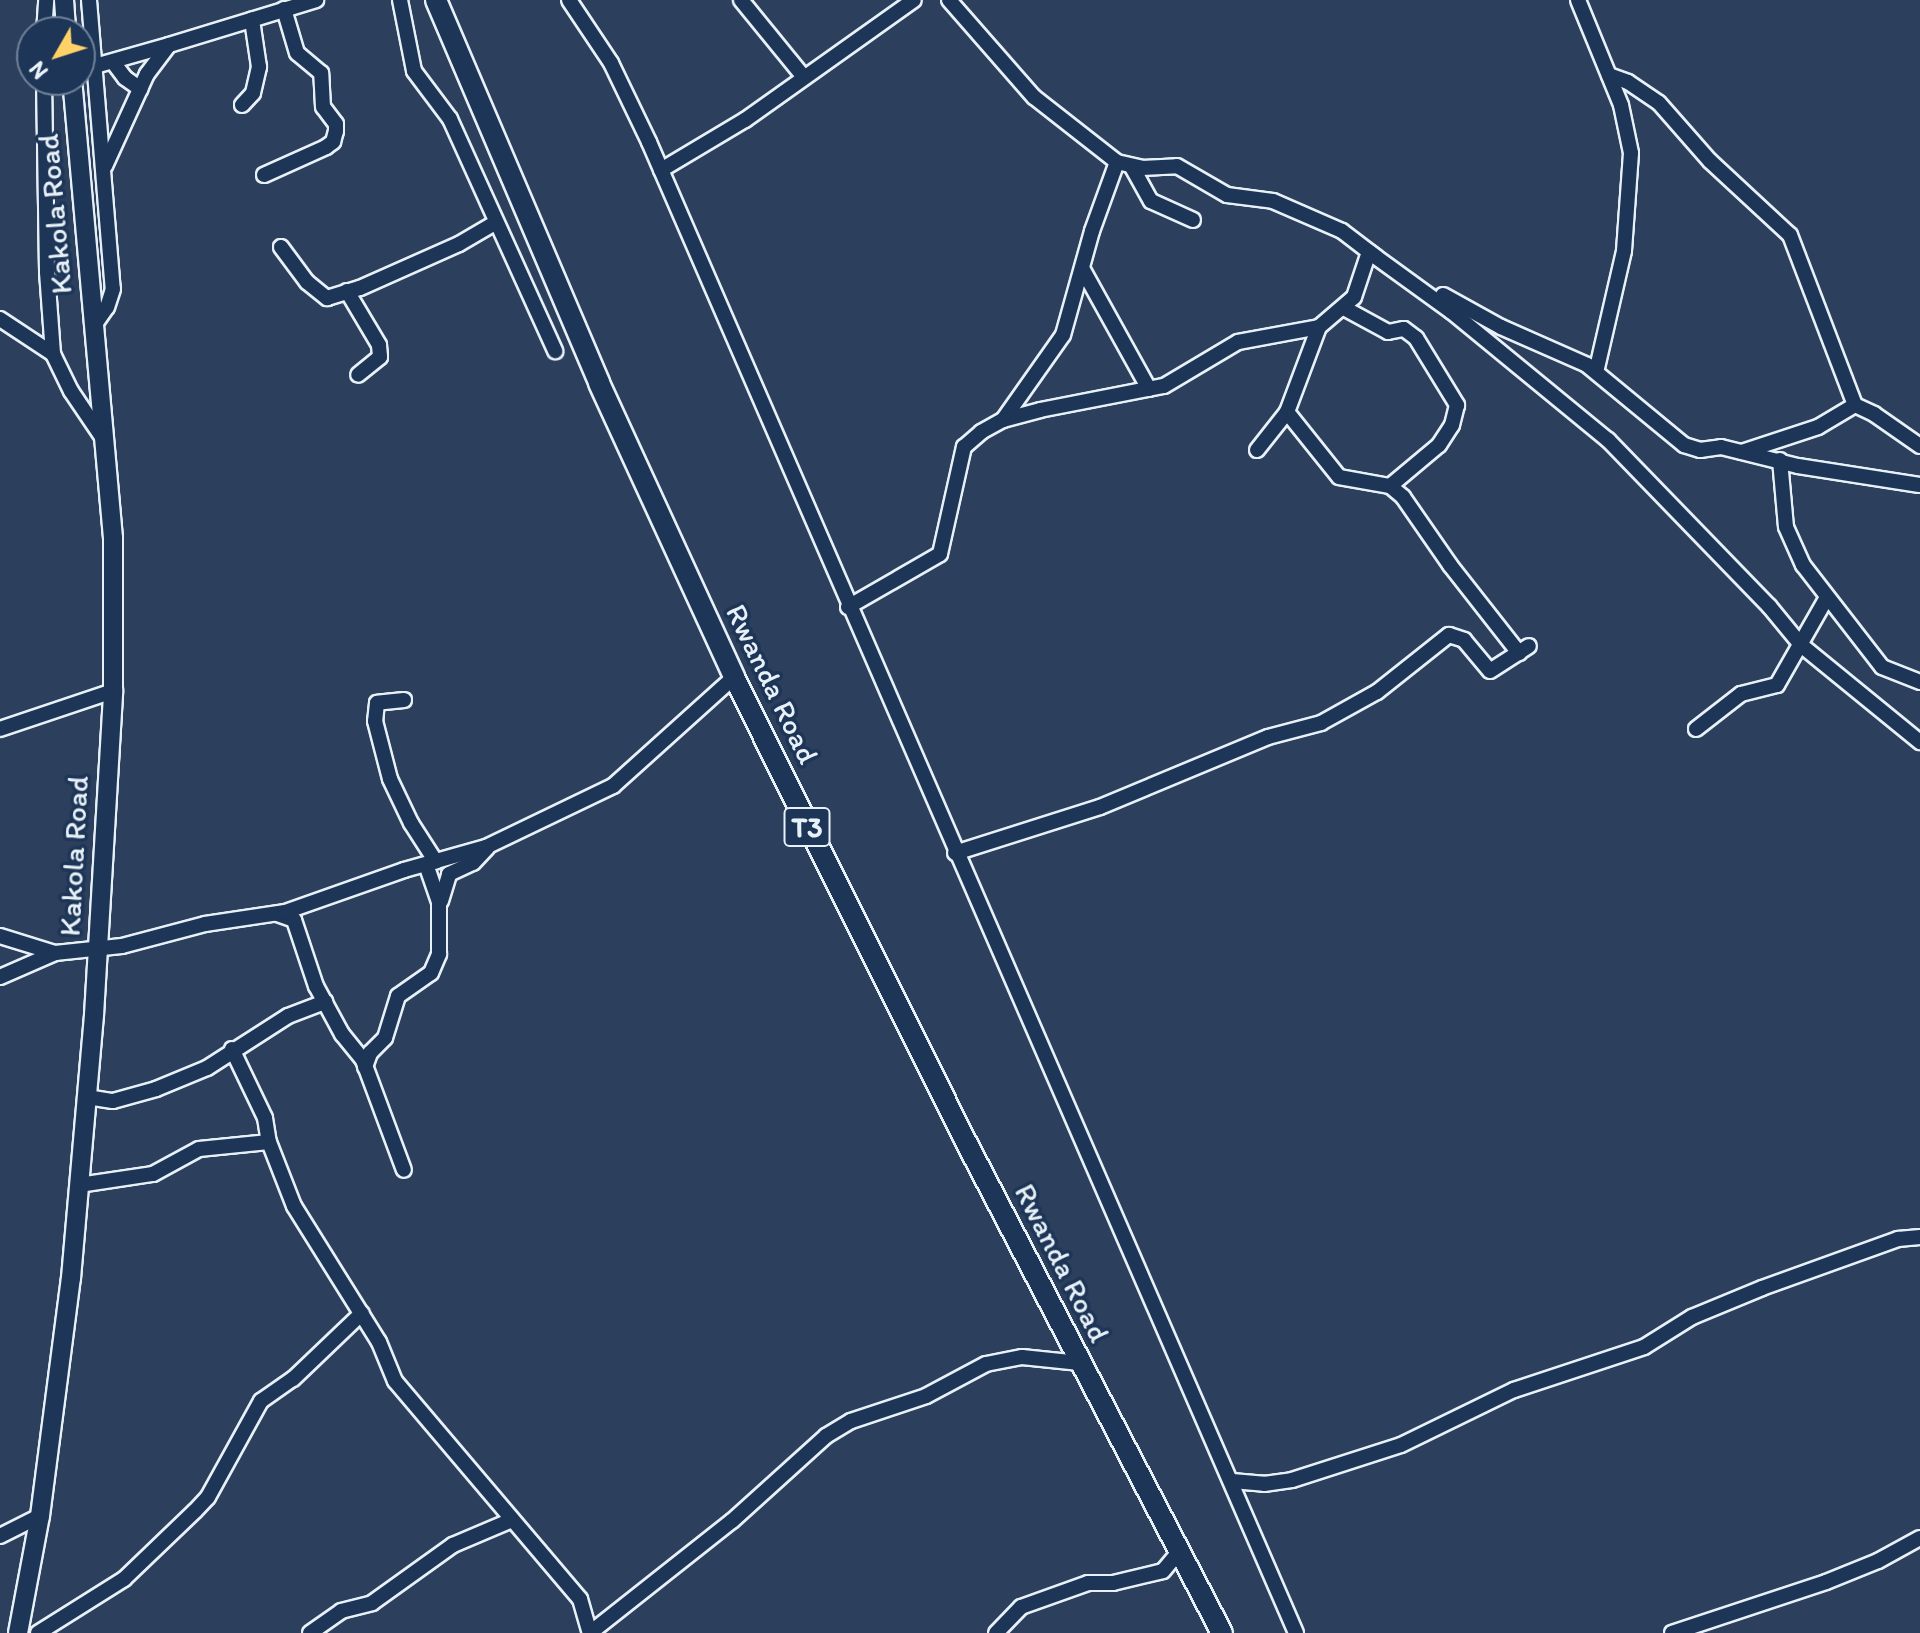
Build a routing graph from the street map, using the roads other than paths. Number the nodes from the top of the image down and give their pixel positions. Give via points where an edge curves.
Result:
1 (316, 0) edge
2 (400, 0) edge
3 (436, 0) edge
4 (569, 0) edge
5 (741, 0) edge
6 (914, 0) edge
7 (949, 0) edge
8 (1578, 0) edge
9 (288, 5) edge
10 (252, 20) junction
11 (169, 45) junction
12 (113, 62) junction
13 (96, 66) edge
14 (1609, 75) junction
15 (803, 76) junction
16 (96, 79) edge
17 (141, 89) junction
18 (44, 96) edge
19 (73, 96) edge
20 (242, 105) dead end
21 (1117, 162) junction
22 (1132, 167) junction
23 (661, 170) junction
24 (103, 171) junction
25 (264, 175) dead end
26 (1193, 220) dead end
27 (495, 223) junction
28 (281, 247) dead end
29 (1373, 254) junction
30 (1083, 270) junction
31 (347, 291) junction
32 (1344, 308) junction
33 (0, 319) edge
34 (93, 327) junction
35 (1319, 327) junction
36 (555, 351) dead end
37 (53, 354) junction
38 (1596, 372) junction
39 (358, 375) dead end
40 (1149, 389) junction
41 (1855, 405) junction
42 (1287, 412) junction
43 (1003, 420) junction
44 (104, 440) junction
45 (1920, 446) edge
46 (1257, 450) dead end
47 (1740, 453) junction
48 (1780, 460) junction
49 (1920, 485) edge
50 (1390, 486) junction
51 (1826, 599) junction
52 (848, 607) junction
53 (1801, 645) junction
54 (734, 677) junction
55 (1920, 682) edge
56 (113, 691) junction
57 (404, 700) dead end
58 (0, 729) edge
59 (1696, 729) dead end
60 (1920, 742) edge
61 (491, 845) junction
62 (955, 853) junction
63 (431, 864) junction
64 (439, 909) junction
65 (276, 914) junction
66 (0, 936) edge
67 (97, 947) junction
68 (55, 953) junction
69 (0, 977) edge
70 (325, 1002) junction
71 (232, 1049) junction
72 (365, 1067) junction
73 (87, 1097) junction
74 (269, 1142) junction
75 (404, 1170) dead end
76 (79, 1185) junction
77 (1920, 1237) edge
78 (362, 1313) junction
79 (1080, 1363) junction
80 (1232, 1481) junction
81 (40, 1516) junction
82 (512, 1520) junction
83 (0, 1536) edge
84 (1920, 1538) edge
85 (1179, 1552) junction
86 (18, 1633) edge
87 (38, 1633) edge
88 (310, 1633) edge
89 (590, 1633) edge
90 (996, 1633) edge
91 (1222, 1633) edge
92 (1296, 1633) edge
93 (1672, 1633) edge

1 - 9 street
2 - 27 street via 414,71 450,119
3 - 54 highway, Rwanda Road / T3 via 599,383
4 - 23 street via 611,63
5 - 15 street
6 - 15 street
7 - 21 street via 1034,97
8 - 14 street
9 - 10 street
9 - 25 street via 297,53 321,73 323,107 336,131 326,147
10 - 11 street
10 - 20 street via 259,67 253,93
11 - 12 street
11 - 17 street
12 - 13 street
12 - 17 street
14 - 38 street via 1631,153 1629,206 1617,287
14 - 41 street via 1659,103 1710,161 1790,235
15 - 23 street via 745,120
16 - 24 street
17 - 24 street
18 - 37 street
19 - 34 main road, Kakola Road
21 - 22 street
21 - 30 street
22 - 26 street via 1151,201
22 - 29 street via 1177,166 1227,195 1286,206 1342,231
23 - 52 street
24 - 34 street via 113,289
27 - 31 street via 459,244
27 - 36 street
28 - 31 street via 323,296
29 - 32 street via 1360,288
29 - 38 street via 1456,303
29 - 53 street via 1608,440
30 - 40 street
30 - 43 street via 1063,335
31 - 39 street via 379,345 380,357
32 - 35 street
32 - 50 street via 1388,332 1404,329 1416,338 1457,405 1439,445
33 - 37 street
34 - 44 main road, Kakola Road
35 - 40 street via 1238,342 1174,383
35 - 42 street
37 - 44 street
38 - 47 street via 1677,442
40 - 43 street
41 - 45 street
41 - 47 street via 1818,427
42 - 46 street
42 - 50 street via 1339,477
43 - 52 street via 964,447 940,554
44 - 56 main road, Kakola Road via 113,538
47 - 48 street
48 - 49 street
48 - 51 street via 1786,527
50 - 62 street via 1524,649 1490,671 1464,640 1449,635 1377,692 1321,723 1268,737 1100,807
51 - 53 street
51 - 55 street via 1882,667
52 - 62 street
53 - 59 street via 1773,688 1741,694
53 - 60 street
54 - 61 street via 613,786
54 - 79 highway, Rwanda Road / T3
56 - 58 street
56 - 67 main road, Kakola Road
57 - 63 street via 377,703 375,721 390,779
61 - 63 street
61 - 64 street via 473,863 449,874
62 - 80 street
63 - 64 street
63 - 65 street
64 - 72 street via 434,967 398,996 385,1038
65 - 67 street
65 - 70 street via 294,920
66 - 68 street
67 - 68 street
67 - 73 main road, Kakola Road
68 - 69 street
70 - 71 street via 288,1016
70 - 72 street
71 - 73 street via 207,1068 156,1089 113,1101
71 - 74 street via 265,1118
72 - 75 street
73 - 76 main road, Kakola Road
74 - 76 street via 199,1149 153,1174
74 - 78 street via 300,1219
76 - 81 main road, Kakola Road
77 - 80 street via 1898,1239 1762,1288 1692,1317 1644,1347 1514,1390 1401,1445 1292,1480
78 - 82 street via 395,1381
78 - 87 street via 293,1379 261,1401 195,1511 124,1579
79 - 85 highway, Rwanda Road / T3
79 - 89 street via 1022,1357 986,1364 926,1396 851,1421 826,1436 732,1521
80 - 92 street
81 - 83 street
81 - 86 main road, Kakola Road
82 - 88 street via 453,1545 372,1603 341,1611
82 - 89 street via 580,1599
84 - 93 street via 1826,1582
85 - 90 street via 1163,1571 1088,1583 1021,1607
85 - 91 highway, Rwanda Road / T3

